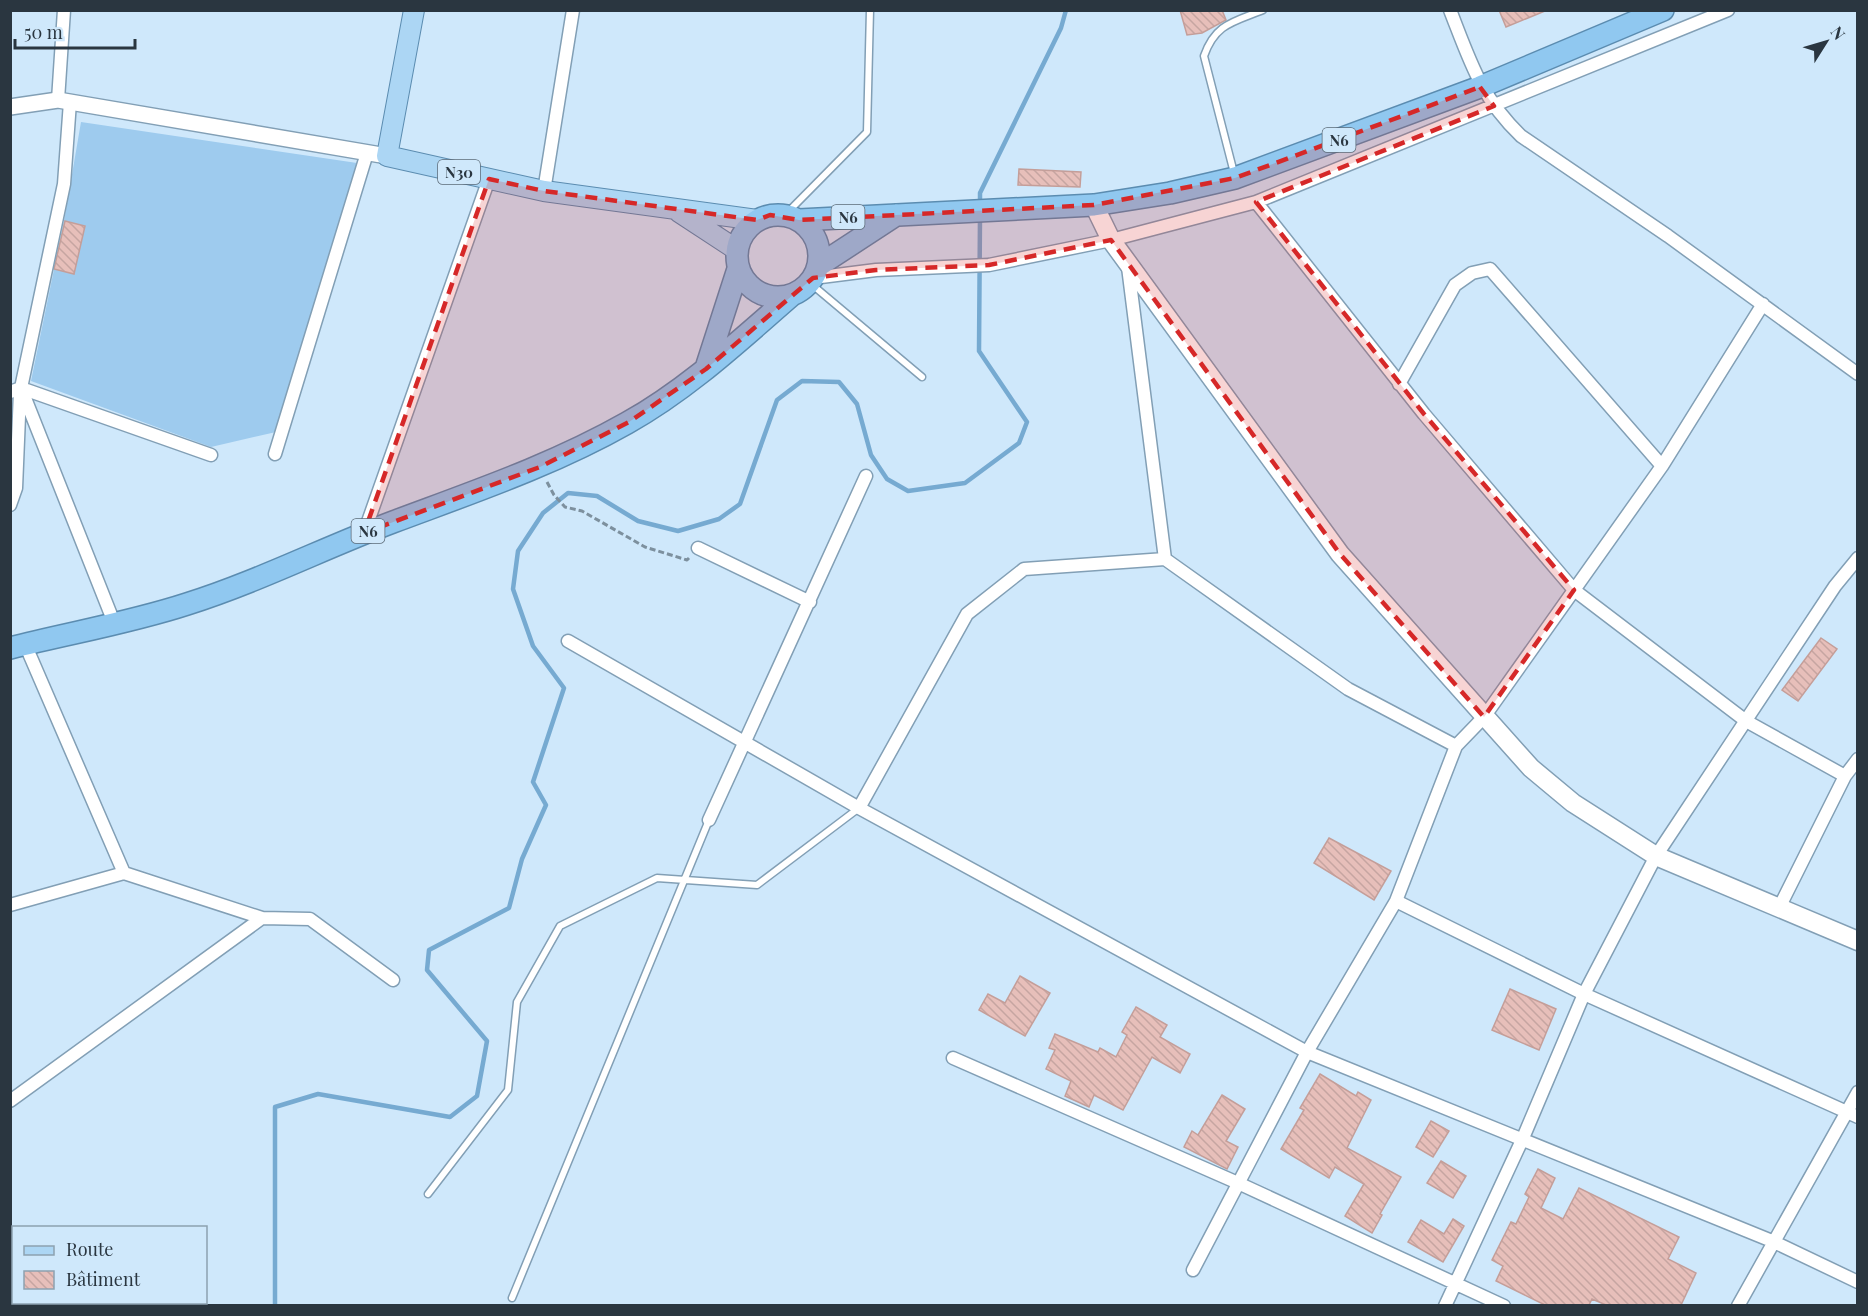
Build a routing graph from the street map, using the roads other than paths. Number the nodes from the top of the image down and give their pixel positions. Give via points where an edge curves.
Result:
1 (64, 10) edge
2 (414, 10) edge
3 (573, 10) edge
4 (870, 10) edge
5 (1450, 10) edge
6 (1663, 10) edge
7 (1728, 10) edge
8 (1261, 11) edge
9 (1480, 87) junction
10 (64, 100) junction
11 (1494, 106) junction
12 (10, 107) edge
13 (377, 154) junction
14 (1235, 178) junction
15 (489, 179) junction
16 (544, 191) junction
17 (1256, 202) junction
18 (1094, 205) junction
19 (677, 210) junction
20 (898, 214) junction
21 (792, 218) junction
22 (757, 220) junction
23 (1111, 240) junction
24 (737, 259) junction
25 (1128, 264) junction
26 (814, 276) junction
27 (792, 296) junction
28 (1762, 304) junction
29 (706, 369) junction
30 (1857, 374) edge
31 (922, 377) dead end
32 (1400, 384) junction
33 (16, 390) edge
34 (275, 454) dead end
35 (211, 455) dead end
36 (1662, 466) junction
37 (866, 476) dead end
38 (10, 505) edge
39 (364, 533) junction
40 (698, 548) road end
41 (1166, 559) junction
42 (1857, 561) edge
43 (1575, 590) junction
44 (810, 602) junction
45 (115, 625) junction
46 (568, 642) dead end
47 (18, 646) edge
48 (1484, 717) junction
49 (1746, 721) junction
50 (745, 741) junction
51 (1456, 746) junction
52 (1857, 759) edge
53 (1845, 776) junction
54 (859, 808) junction
55 (709, 820) joint
56 (1656, 856) junction
57 (124, 873) junction
58 (683, 880) junction
59 (1396, 901) junction
60 (10, 904) edge
61 (1779, 908) junction
62 (262, 918) junction
63 (1857, 941) edge
64 (393, 980) dead end
65 (1584, 994) junction
66 (1307, 1052) junction
67 (953, 1058) dead end
68 (1857, 1092) edge
69 (10, 1101) edge
70 (1852, 1115) edge
71 (1523, 1138) junction
72 (1238, 1183) junction
73 (428, 1194) dead end
74 (1772, 1240) junction
75 (1193, 1270) dead end
76 (1857, 1282) edge
77 (1454, 1284) junction
78 (513, 1298) dead end
79 (1444, 1305) edge
80 (1504, 1305) edge
81 (1738, 1305) edge

1 - 10 street
2 - 13 main road
3 - 16 street
4 - 21 lane via 867,132
5 - 9 street
6 - 9 highway, N6
7 - 11 street
8 - 14 lane via 1219,28 1204,56
9 - 11 street
9 - 14 highway, N6
10 - 12 street
10 - 13 street
10 - 33 street via 64,184
11 - 17 street
11 - 28 street via 1521,136
13 - 15 main road, N30
13 - 34 street
14 - 18 highway, N6 via 1170,194
15 - 16 main road, N30
15 - 39 street
16 - 19 main road, N30
17 - 23 street
17 - 32 street
18 - 20 highway, N6
18 - 23 main road
19 - 22 main road, N30
19 - 24 main road, N30
20 - 21 highway, N6
20 - 26 highway, N6
21 - 22 highway, N6 via 770,215
21 - 26 highway, N6 via 816,240
22 - 24 highway via 740,238
23 - 25 main road
23 - 26 street via 989,265
24 - 27 highway via 747,285 763,295
24 - 29 highway
25 - 41 street
25 - 48 main road via 1340,554
26 - 27 highway, N6
26 - 31 lane
27 - 29 highway, N6
28 - 30 street
28 - 36 street
29 - 39 highway, N6 via 629,422 583,447
32 - 36 street via 1455,285 1472,273 1490,269
32 - 43 street
33 - 35 street
33 - 38 street via 16,488
33 - 45 street
36 - 43 street
37 - 44 street
39 - 45 highway, N6 via 250,582
40 - 44 street
41 - 51 street via 1348,688
41 - 54 street via 1024,569 967,614
42 - 49 street via 1835,586
43 - 48 street
43 - 49 street
44 - 50 street
45 - 47 highway, N6
46 - 50 street
47 - 57 street
48 - 51 street
48 - 56 main road via 1531,768 1573,803
49 - 53 street
49 - 56 street
50 - 54 street
50 - 55 street
51 - 59 street
52 - 53 street
53 - 61 street
54 - 58 lane via 757,885
54 - 66 street
55 - 58 lane
56 - 61 main road
56 - 65 street
57 - 60 street
57 - 62 street
58 - 73 lane via 657,878 560,926 517,1002 508,1090
58 - 78 lane
59 - 65 street
59 - 66 street
61 - 63 main road
62 - 64 street via 310,919
62 - 69 street
65 - 70 street
65 - 71 street
66 - 71 street
66 - 72 street
67 - 72 street
68 - 70 street
70 - 74 street
71 - 74 street
71 - 77 street
72 - 75 street
72 - 77 street
74 - 76 street
74 - 81 street
77 - 79 street
77 - 80 street

